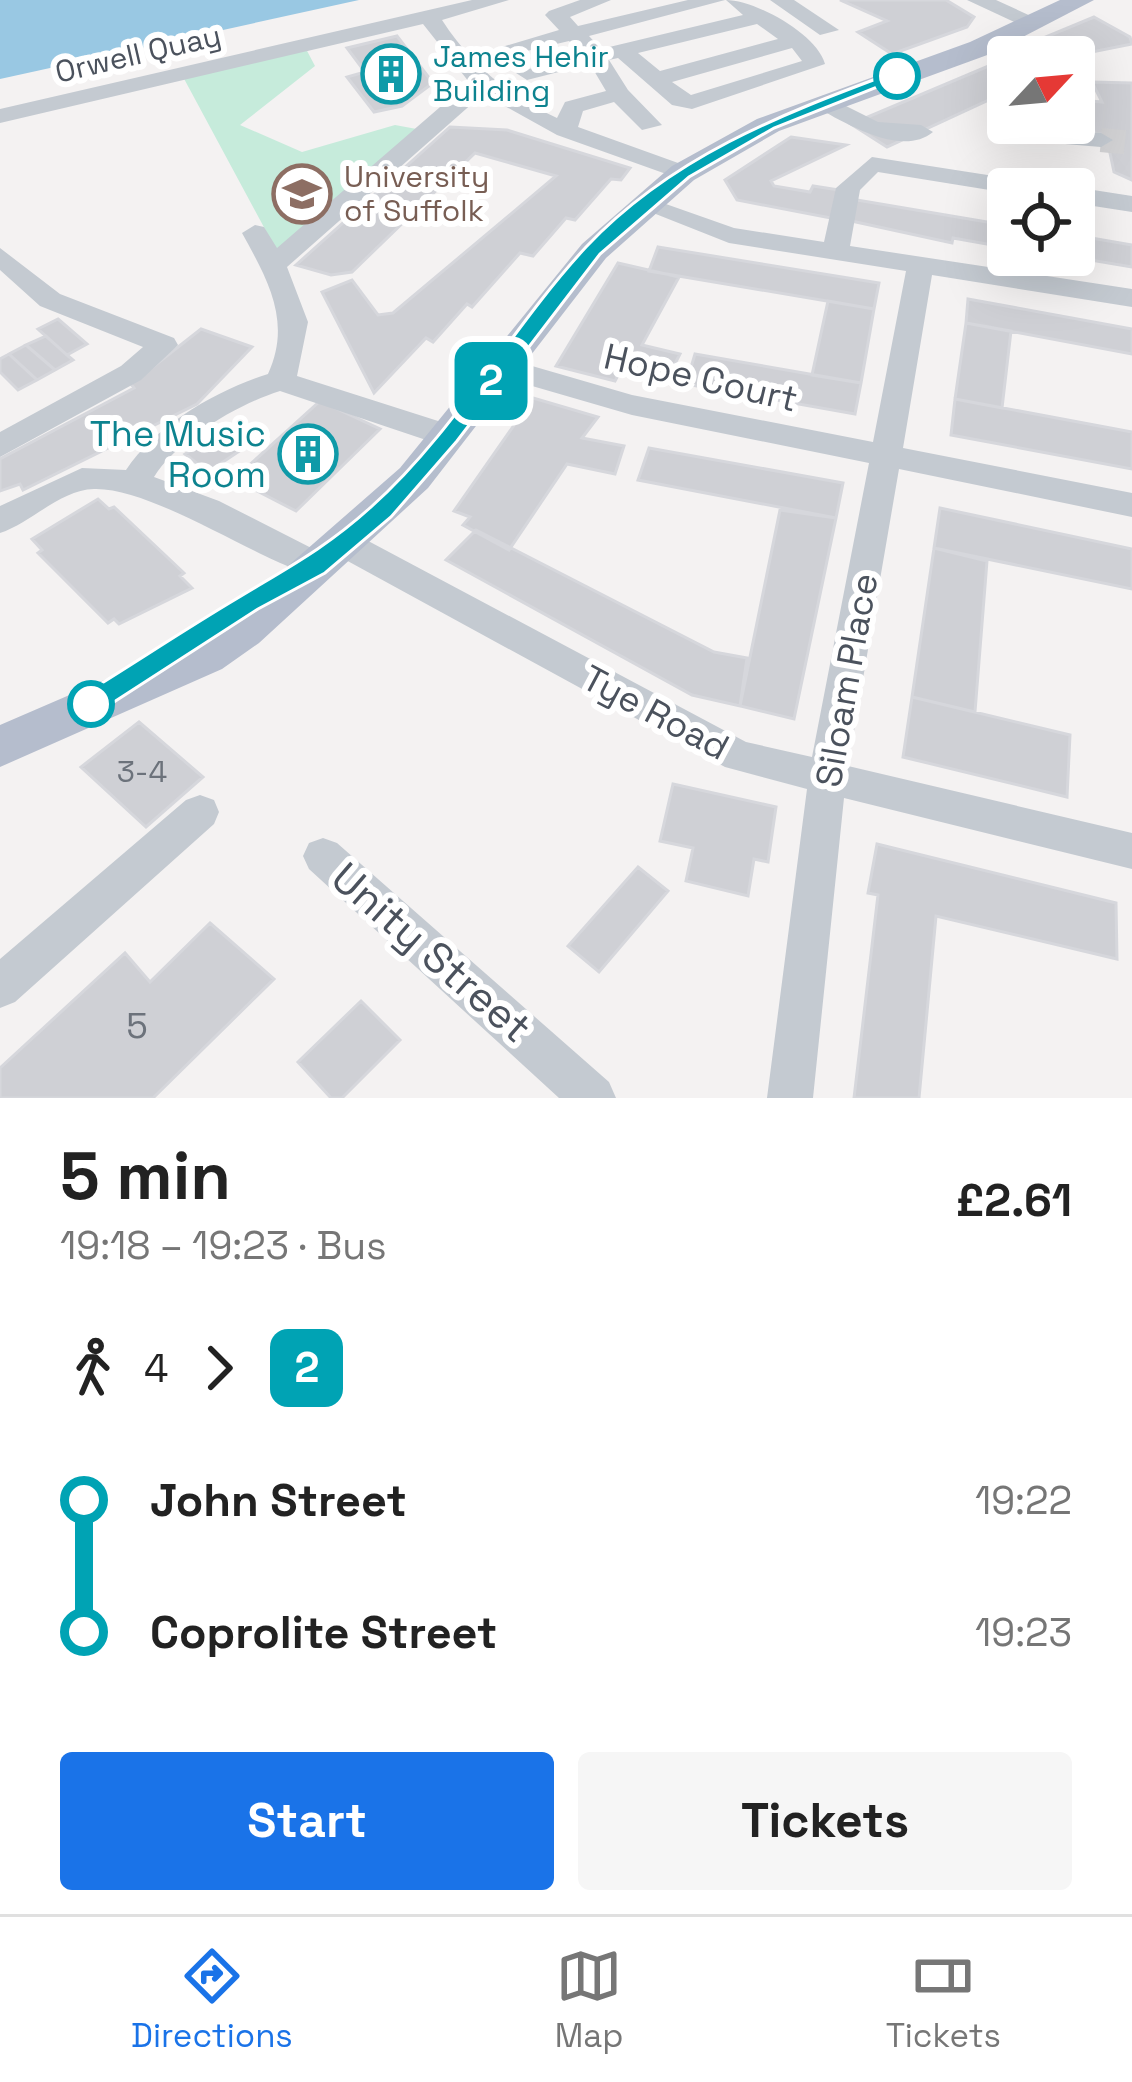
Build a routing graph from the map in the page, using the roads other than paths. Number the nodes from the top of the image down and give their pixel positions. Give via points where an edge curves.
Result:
1 (499, 0) edge
2 (601, 0) edge
3 (715, 0) edge
4 (736, 0) edge
5 (780, 0) edge
6 (977, 0) edge
7 (1081, 0) edge
8 (429, 16) junction
9 (760, 16) junction
10 (1035, 23) junction
11 (829, 30) dead end
12 (574, 33) junction
13 (506, 49) dead end
14 (622, 50) junction
15 (596, 56) junction
16 (527, 73) dead end
17 (482, 83) junction
18 (615, 86) junction
19 (549, 95) dead end
20 (824, 102) junction
21 (0, 116) edge
22 (566, 124) junction
23 (650, 124) dead end
24 (921, 132) dead end
25 (1095, 140) edge
26 (1101, 140) tunnel mouth
27 (682, 173) junction
28 (987, 183) edge
29 (1095, 198) edge
30 (1132, 204) edge
31 (646, 205) junction
32 (256, 233) dead end
33 (836, 250) junction
34 (0, 256) edge
35 (275, 264) junction
36 (921, 264) junction
37 (987, 267) edge
38 (1050, 276) edge
39 (1132, 298) edge
40 (502, 367) junction
41 (280, 381) junction
42 (449, 436) junction
43 (0, 446) edge
44 (885, 457) junction
45 (134, 482) junction
46 (1132, 505) edge
47 (0, 521) edge
48 (331, 555) junction
49 (0, 747) edge
50 (829, 774) junction
51 (200, 812) dead end
52 (1132, 851) edge
53 (323, 856) dead end
54 (0, 987) edge
55 (593, 1098) edge
56 (790, 1098) edge

1 - 8 street, Orwell Quay
2 - 12 street via 556,12
3 - 12 street
4 - 9 street
5 - 11 street
6 - 10 street
7 - 10 main road
8 - 17 street
8 - 21 street, Orwell Quay
9 - 14 street
9 - 14 street via 814,64 692,102
10 - 20 main road
12 - 13 street
12 - 15 street
14 - 15 street
15 - 16 street
15 - 18 street
17 - 22 street via 512,107
17 - 35 street
18 - 19 street
18 - 22 street via 573,107
18 - 23 street
20 - 24 street via 873,129
20 - 27 main road
22 - 27 street
25 - 26 street
27 - 31 main road
28 - 33 street via 872,164 848,188
29 - 30 street
31 - 33 street via 707,230
31 - 40 main road via 594,250
32 - 35 street
33 - 36 street
34 - 43 street via 50,300 164,345 131,373
35 - 41 street via 298,325
36 - 37 street
36 - 44 street, Siloam Place
38 - 39 street
40 - 42 main road
40 - 44 street, Hope Court via 632,405
41 - 42 street
41 - 45 street via 250,390 155,450
42 - 48 main road
44 - 46 street, Hope Court
44 - 50 street, Siloam Place
45 - 47 street via 88,478
45 - 48 street, Tye Road
48 - 49 main road via 206,656
48 - 50 street, Tye Road via 738,756
50 - 52 street, Tye Road
50 - 56 street, Siloam Place
51 - 54 street
53 - 55 street, Unity Street

